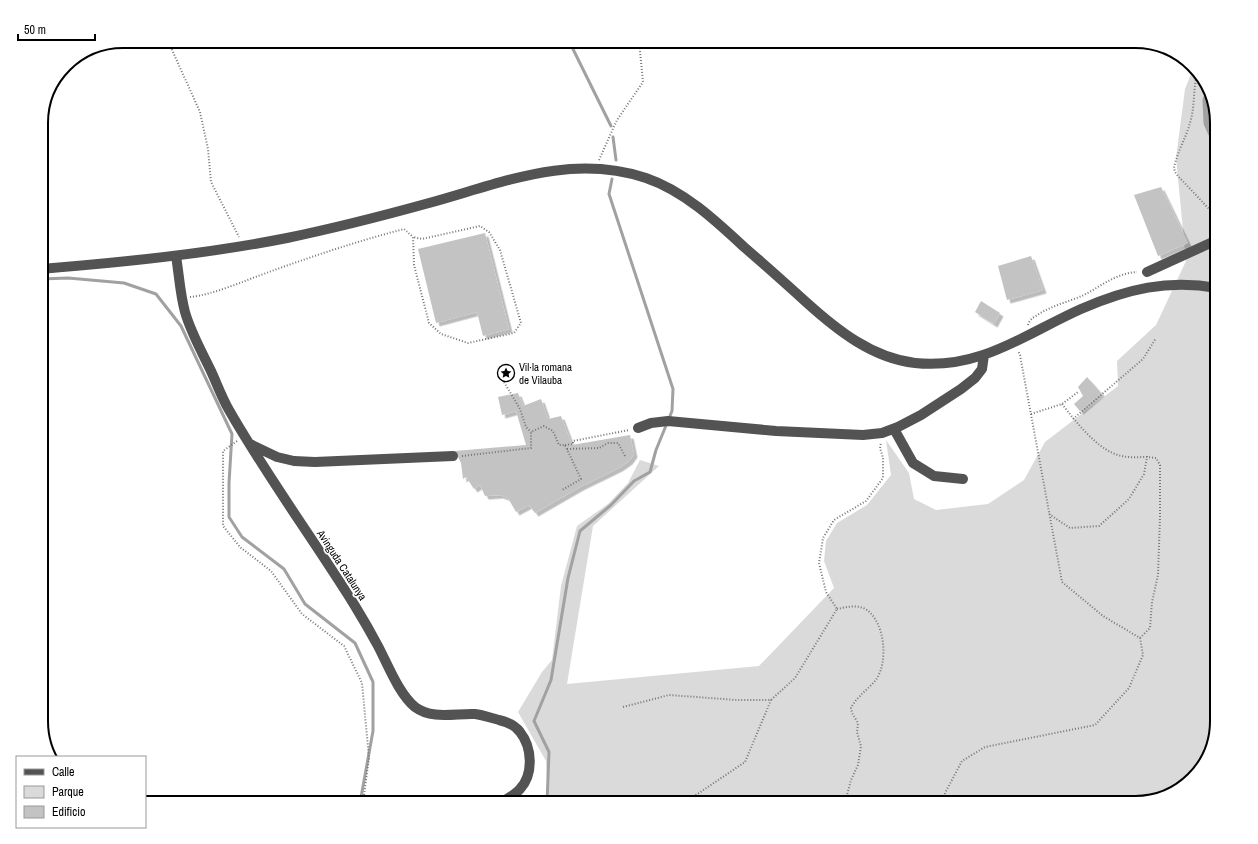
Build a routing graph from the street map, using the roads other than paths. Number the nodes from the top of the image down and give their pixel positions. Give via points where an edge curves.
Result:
1 (1210, 243) edge
2 (176, 256) junction
3 (48, 268) edge
4 (1147, 272) road end
5 (1210, 287) edge
6 (984, 355) junction
7 (638, 428) road end
8 (894, 429) junction
9 (250, 444) junction
10 (453, 456) road end
11 (963, 479) dead end
12 (511, 796) edge

1 - 4 street
2 - 3 street
2 - 6 street via 321,231 524,176 564,169 595,168 648,179 685,198 721,226 821,316 848,336 890,358 936,364 962,362
2 - 9 street, Avinguda Catalunya via 185,311 191,328 228,408
5 - 6 street via 1178,284 1131,290 1080,309 1014,343
6 - 8 street via 982,369 975,378 941,403
7 - 8 street via 668,421 776,431 863,435
8 - 11 street via 913,463 934,476
9 - 10 street via 277,457 294,461
9 - 12 street, Avinguda Catalunya via 355,606 408,700 415,707 430,714 485,716 513,725 520,731 527,745 529,770 520,790

